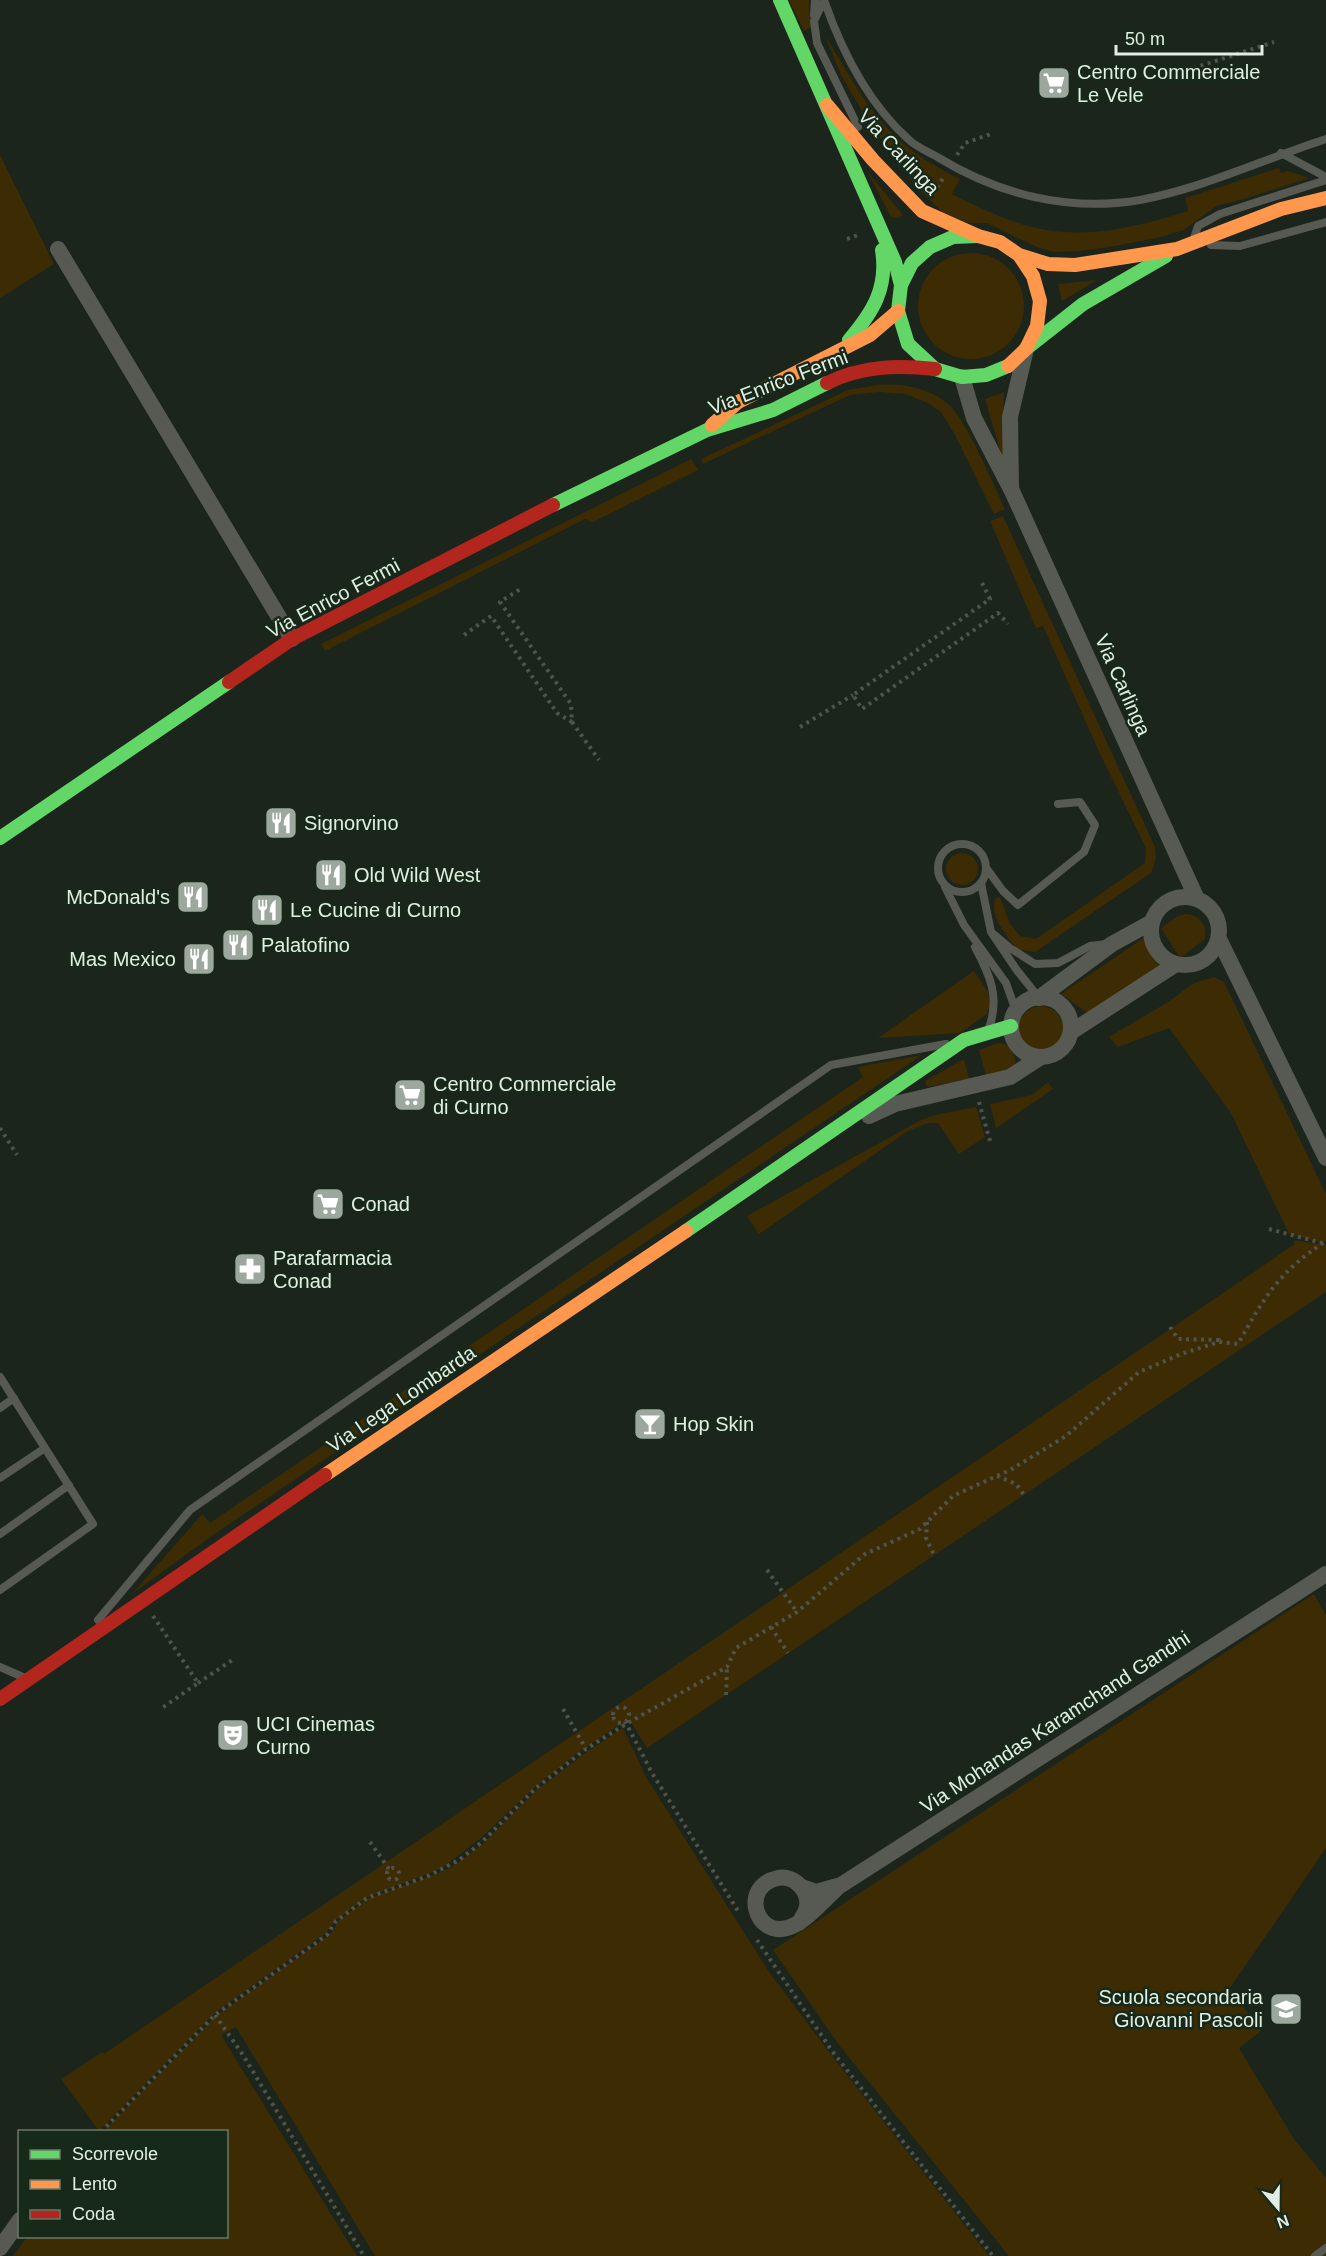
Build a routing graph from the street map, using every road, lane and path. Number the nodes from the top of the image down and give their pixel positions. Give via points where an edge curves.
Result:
1 (780, 0) edge
2 (815, 0) edge
3 (824, 0) edge
4 (814, 21) junction
5 (1274, 42) dead end
6 (1172, 75) dead end
7 (827, 105) junction
8 (1326, 139) edge
9 (1281, 153) junction
10 (873, 160) junction
11 (1326, 178) edge
12 (1326, 198) edge
13 (1326, 222) edge
14 (879, 227) junction
15 (978, 236) junction
16 (1192, 244) junction
17 (58, 249) dead end
18 (1177, 249) junction
19 (1018, 255) junction
20 (901, 285) junction
21 (898, 311) junction
22 (1026, 349) junction
23 (839, 351) junction
24 (934, 369) junction
25 (962, 377) junction
26 (707, 430) junction
27 (1011, 490) junction
28 (982, 583) dead end
29 (522, 588) dead end
30 (1008, 624) dead end
31 (464, 635) dead end
32 (292, 639) junction
33 (853, 695) junction
34 (572, 722) junction
35 (800, 727) dead end
36 (599, 760) dead end
37 (1058, 804) dead end
38 (0, 838) edge
39 (987, 869) junction
40 (981, 884) junction
41 (945, 886) junction
42 (1196, 897) junction
43 (1152, 922) junction
44 (964, 925) junction
45 (991, 932) junction
46 (1219, 939) junction
47 (1112, 944) junction
48 (1176, 964) junction
49 (1039, 998) junction
50 (1014, 1018) junction
51 (1071, 1032) junction
52 (987, 1033) junction
53 (964, 1040) junction
54 (1041, 1057) junction
55 (0, 1128) edge
56 (828, 1135) junction
57 (17, 1155) dead end
58 (1326, 1158) edge
59 (1269, 1229) dead end
60 (1325, 1243) edge
61 (1170, 1327) dead end
62 (1219, 1339) junction
63 (0, 1377) edge
64 (14, 1398) junction
65 (0, 1408) edge
66 (45, 1448) junction
67 (996, 1476) junction
68 (0, 1478) edge
69 (69, 1485) junction
70 (1024, 1495) dead end
71 (927, 1522) junction
72 (0, 1534) edge
73 (934, 1555) dead end
74 (766, 1570) dead end
75 (1326, 1574) edge
76 (0, 1590) edge
77 (143, 1602) junction
78 (797, 1612) junction
79 (771, 1627) junction
80 (73, 1649) junction
81 (788, 1653) dead end
82 (234, 1659) dead end
83 (0, 1667) edge
84 (727, 1667) junction
85 (28, 1679) junction
86 (198, 1683) junction
87 (726, 1695) dead end
88 (0, 1699) edge
89 (162, 1708) dead end
90 (563, 1709) dead end
91 (626, 1723) junction
92 (586, 1749) junction
93 (370, 1842) dead end
94 (389, 1869) junction
95 (396, 1880) junction
96 (841, 1885) junction
97 (399, 1887) junction
98 (802, 1887) junction
99 (740, 1914) dead end
100 (799, 1923) junction
101 (753, 1934) dead end
102 (215, 2014) junction
103 (103, 2130) edge
104 (18, 2223) edge
105 (0, 2248) edge
106 (1326, 2248) edge
107 (364, 2256) edge
108 (993, 2256) edge
109 (1315, 2256) edge

1 - 7 street, Via Carlinga
2 - 4 lane
3 - 4 lane
3 - 9 lane via 865,91 909,140 951,166 1001,189 1059,202 1109,204 1169,193
4 - 10 lane via 817,43
5 - 6 path
7 - 10 street, Via Carlinga
7 - 14 street, Via Carlinga
8 - 9 lane
9 - 11 lane
10 - 15 street, Via Carlinga via 922,211
11 - 16 lane via 1206,220 1198,226
12 - 16 street via 1281,209
13 - 16 lane via 1240,246
14 - 20 street, Via Carlinga via 896,262
14 - 23 street, Via Carlinga via 884,273 877,299 860,328
15 - 19 street, Via Carlinga via 1000,242
15 - 20 street, Via Carlinga via 953,237 930,246 912,263
16 - 18 street
17 - 32 street
18 - 19 street via 1075,265 1048,264
18 - 22 street via 1083,304
19 - 22 street, Via Carlinga via 1033,276 1040,301 1037,326
20 - 21 street, Via Carlinga
21 - 23 street, Via Enrico Fermi via 870,335
21 - 24 street, Via Carlinga via 909,344
22 - 25 street, Via Carlinga via 1008,366 986,375
22 - 27 street, Via Carlinga via 1010,417
23 - 26 street, Via Enrico Fermi via 738,402
24 - 25 street, Via Carlinga
24 - 26 street, Via Enrico Fermi via 904,366 847,373 773,410
25 - 27 street, Via Carlinga via 974,418
26 - 32 street, Via Enrico Fermi
27 - 42 street, Via Carlinga
28 - 33 path via 990,599
29 - 34 path via 500,602 571,704
30 - 33 path via 998,614 862,709
31 - 34 path via 491,616 557,713
32 - 38 street, Via Enrico Fermi
33 - 35 path
34 - 36 path
37 - 39 lane via 1080,802 1095,825 1084,852 1018,905
39 - 40 lane
39 - 41 lane via 982,853 969,844 955,844 944,851 938,863 938,875
40 - 41 lane via 964,892
40 - 45 lane
41 - 44 lane
42 - 43 street via 1174,898 1164,903
42 - 46 street, Via Carlinga via 1218,918
43 - 47 street, Via Lega Lombarda
43 - 48 street via 1150,933 1158,952
44 - 50 lane via 1006,983
44 - 52 lane via 991,980 994,1013
45 - 47 lane via 1035,964 1059,963 1090,946
45 - 49 lane
46 - 48 street via 1215,949 1198,963
46 - 58 street, Via Carlinga
47 - 49 street, Via Lega Lombarda
48 - 51 street, Via Lega Lombarda
49 - 50 street, Via Lega Lombarda via 1030,1000
49 - 51 street via 1063,1007
50 - 52 street, Via Lega Lombarda
50 - 54 street via 1012,1035 1023,1051
51 - 54 street, Via Lega Lombarda via 1064,1047
52 - 53 street, Via Lega Lombarda
53 - 56 street, Via Lega Lombarda
53 - 80 lane via 831,1065 190,1510
54 - 56 street, Via Lega Lombarda via 1010,1077 895,1104
55 - 57 path
56 - 77 street, Via Lega Lombarda
59 - 60 path
60 - 62 path via 1286,1271 1266,1294 1238,1344
61 - 62 path via 1178,1339
62 - 67 path via 1139,1372 1066,1436
63 - 64 lane
64 - 65 lane
64 - 66 lane
66 - 68 lane
66 - 69 lane
67 - 70 path via 1016,1484
67 - 71 path via 952,1496
69 - 72 lane
69 - 76 lane via 93,1524
71 - 73 path via 926,1538
71 - 78 path via 920,1529 865,1554
74 - 78 path
75 - 96 street, Via Mohandas Karamchand Gandhi
77 - 80 street, Via Lega Lombarda
77 - 86 path
78 - 79 path
79 - 81 path
79 - 84 path via 736,1648
80 - 85 street, Via Lega Lombarda
82 - 86 path
83 - 85 lane
84 - 87 path
84 - 91 path
85 - 88 street, Via Lega Lombarda
86 - 89 path
90 - 92 path
91 - 91 path via 627,1710 616,1708 615,1720
91 - 92 path
91 - 99 path via 652,1773
92 - 97 path via 536,1788 459,1860
93 - 94 path
94 - 95 path via 387,1877
94 - 95 path via 398,1871
95 - 97 path
96 - 98 street, Via Mohandas Karamchand Gandhi via 816,1892
96 - 100 street
97 - 102 path via 367,1898 336,1921 327,1935
98 - 100 street via 807,1898
98 - 100 street, Via Mohandas Karamchand Gandhi via 781,1877 767,1881 757,1893 754,1906 761,1920 774,1929
101 - 108 path via 832,2051
102 - 103 path
102 - 107 path
104 - 105 street
106 - 109 lane

